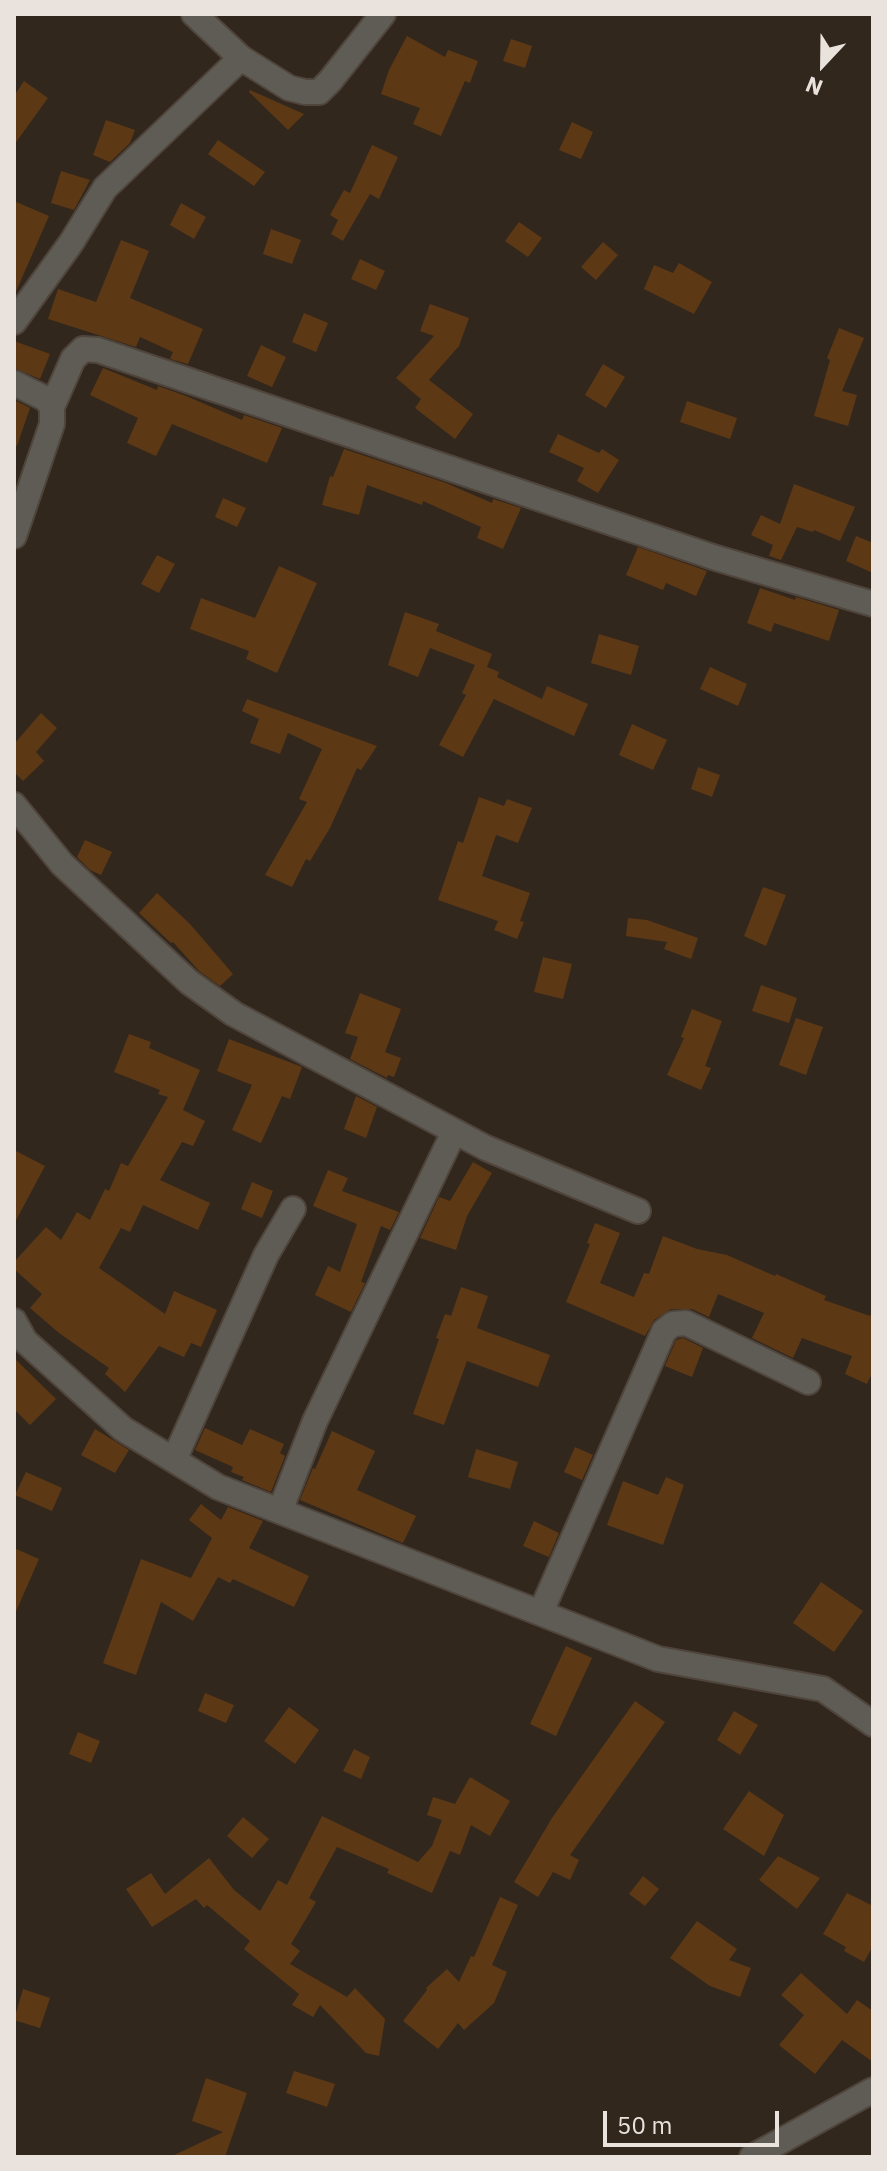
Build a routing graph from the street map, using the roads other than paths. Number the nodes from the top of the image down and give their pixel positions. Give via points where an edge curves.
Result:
1 (194, 14) edge
2 (383, 14) edge
3 (241, 58) junction
4 (14, 322) edge
5 (14, 383) edge
6 (52, 407) junction
7 (14, 536) edge
8 (873, 604) edge
9 (14, 805) edge
10 (454, 1132) junction
11 (293, 1209) dead end
12 (638, 1211) dead end
13 (14, 1321) edge
14 (808, 1382) dead end
15 (174, 1460) junction
16 (280, 1511) junction
17 (541, 1612) junction
18 (873, 1724) edge
19 (873, 2090) edge
20 (752, 2157) edge

1 - 3 street
2 - 3 street via 319,92 289,88
3 - 4 street via 105,188
5 - 6 street
6 - 7 street via 52,424
6 - 8 street via 73,359 83,349 98,350 716,558
9 - 10 street via 62,864 189,982 234,1014
10 - 12 street
10 - 16 street via 315,1421
11 - 15 street via 266,1255
13 - 15 street via 25,1341 123,1429
14 - 17 street via 686,1323 664,1331
15 - 16 street via 218,1487
16 - 17 street
17 - 18 street via 658,1659 823,1689
19 - 20 street

